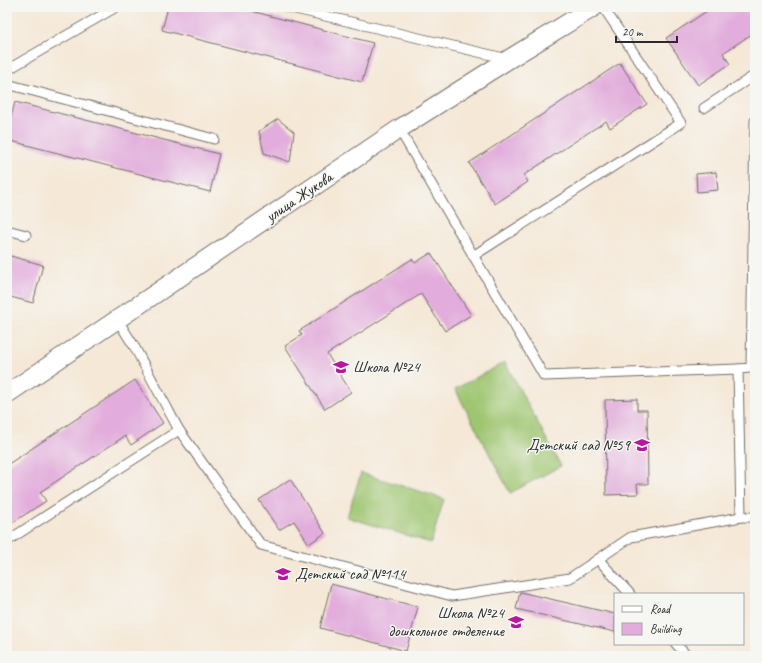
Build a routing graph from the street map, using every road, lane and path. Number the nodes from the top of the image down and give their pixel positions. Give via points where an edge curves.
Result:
1 (116, 7) edge
2 (287, 7) edge
3 (594, 7) edge
4 (603, 7) edge
5 (509, 59) junction
6 (7, 70) edge
7 (755, 75) edge
8 (7, 84) edge
9 (704, 108) dead end
10 (755, 120) edge
11 (399, 130) junction
12 (214, 139) dead end
13 (755, 157) edge
14 (7, 230) edge
15 (26, 235) dead end
16 (473, 256) junction
17 (117, 319) junction
18 (738, 369) junction
19 (7, 394) edge
20 (179, 430) junction
21 (741, 517) junction
22 (755, 517) edge
23 (7, 541) edge
24 (598, 559) junction
25 (629, 593) edge
26 (677, 645) edge
27 (687, 656) edge

1 - 6 lane
2 - 5 lane
3 - 5 street, улица Жукова
4 - 16 lane via 681,122
5 - 11 street, улица Жукова
7 - 9 lane
8 - 12 lane
10 - 13 lane
11 - 16 lane
11 - 17 street, улица Жукова
13 - 18 lane via 751,368
14 - 15 lane
16 - 18 lane via 544,376
17 - 19 street, улица Жукова
17 - 20 lane
18 - 21 lane
20 - 23 lane
20 - 24 lane via 261,545 452,596 570,578
21 - 22 lane
21 - 24 lane via 631,537
24 - 25 lane
26 - 27 lane

